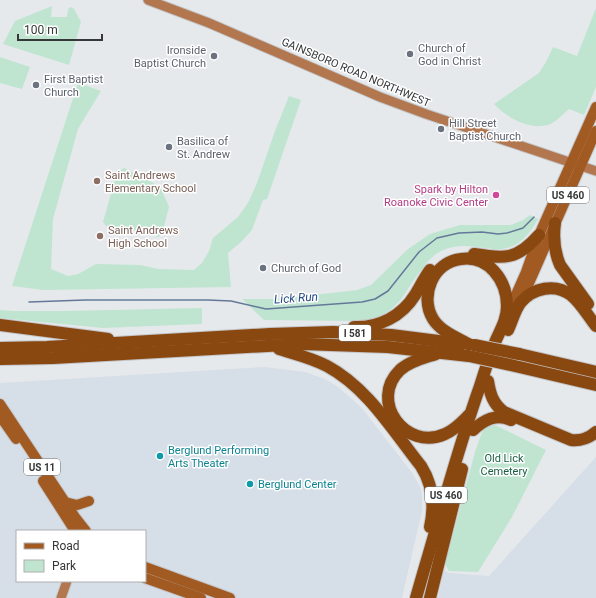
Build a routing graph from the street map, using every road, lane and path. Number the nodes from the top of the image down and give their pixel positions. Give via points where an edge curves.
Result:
1 (148, 0) edge
2 (596, 107) edge
3 (596, 131) edge
4 (576, 165) junction
5 (596, 171) edge
6 (555, 223) junction
7 (539, 235) junction
8 (520, 303) junction
9 (596, 314) edge
10 (506, 318) junction
11 (0, 324) edge
12 (596, 326) edge
13 (333, 332) junction
14 (239, 341) junction
15 (131, 342) junction
16 (206, 343) junction
17 (266, 346) junction
18 (0, 348) edge
19 (471, 349) junction
20 (441, 352) junction
21 (0, 360) edge
22 (517, 360) junction
23 (596, 364) edge
24 (563, 365) junction
25 (596, 372) edge
26 (577, 380) junction
27 (488, 381) junction
28 (596, 385) edge
29 (596, 395) edge
30 (0, 404) edge
31 (471, 413) junction
32 (0, 416) edge
33 (473, 430) junction
34 (596, 432) edge
35 (596, 441) edge
36 (421, 466) junction
37 (447, 492) junction
38 (89, 501) dead end
39 (65, 502) junction
40 (82, 530) edge
41 (82, 530) edge
42 (146, 567) edge
43 (423, 571) junction
44 (146, 578) edge
45 (67, 582) edge
46 (61, 598) edge
47 (201, 598) edge
48 (230, 598) edge
49 (416, 598) edge
50 (422, 598) edge
51 (430, 598) edge

1 - 4 main road, GAINSBORO ROAD NORTHWEST via 209,23 380,97
2 - 4 main road, US 460
3 - 4 main road, US 460
4 - 5 main road, GAINSBORO ROAD NORTHWEST
4 - 6 main road, US 460
4 - 7 main road, US 460
6 - 8 main road, US 460
6 - 9 highway via 554,242 560,265
7 - 10 main road, US 460
7 - 13 highway via 527,248 508,256 463,252 447,256 432,267 410,303 396,316 382,323 346,327
8 - 12 highway via 540,289 560,289 578,302
8 - 27 highway, US 460
10 - 19 highway via 506,297 495,271 482,262 471,259 459,259 438,270 429,288 430,312 442,329
10 - 31 highway, US 460
11 - 15 highway
13 - 14 highway, I 581
13 - 19 highway, I 581 via 399,336
14 - 16 highway, I 581
14 - 17 highway, I 581
15 - 16 highway, I 581
15 - 18 highway, I 581
16 - 21 highway, I 581 via 52,358
17 - 20 highway, I 581 via 350,345
17 - 36 highway via 319,362 351,382 371,402
19 - 20 highway, I 581
19 - 22 highway, I 581, bridge
20 - 31 highway via 411,363 396,374 388,397 394,417 402,428 412,435 434,438 451,431
22 - 24 highway, I 581
22 - 26 highway, I 581
23 - 24 highway
24 - 25 highway, I 581
26 - 28 highway, I 581
26 - 29 highway
27 - 33 highway, US 460
27 - 34 highway via 493,401 504,412 571,440 589,438
30 - 39 main road, US 11
31 - 37 highway, US 460
32 - 41 main road, US 11
33 - 35 highway via 487,420 502,417 566,445 579,447
33 - 51 highway, US 460
36 - 37 highway
36 - 43 highway via 431,486 433,507 422,561
37 - 43 highway, US 460
38 - 39 main road via 77,505
39 - 40 main road, US 11
42 - 48 main road
43 - 49 highway, US 460
43 - 50 highway via 426,578
44 - 47 main road
45 - 46 main road

